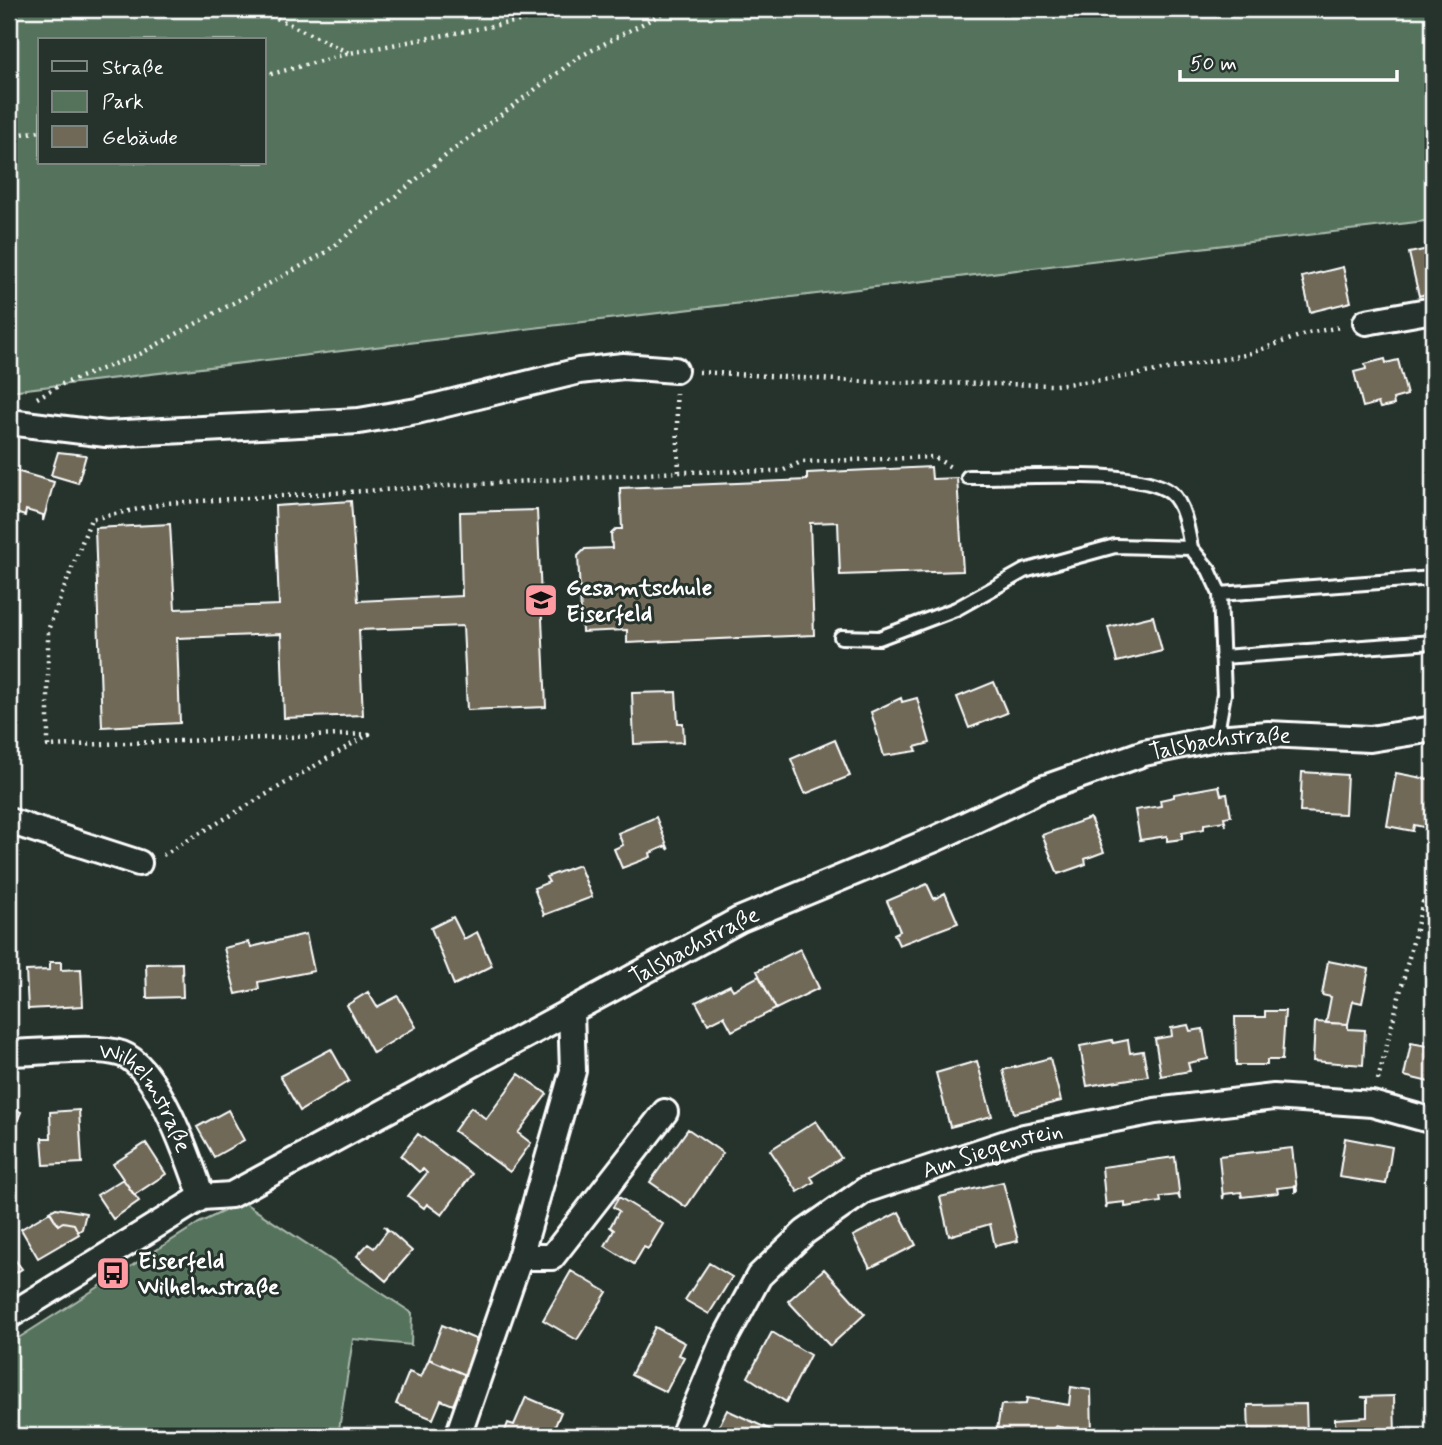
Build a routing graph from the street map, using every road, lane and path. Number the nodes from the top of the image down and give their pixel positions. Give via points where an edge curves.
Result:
1 (258, 9) edge
2 (562, 9) edge
3 (671, 9) edge
4 (350, 53) junction
5 (266, 75) edge
6 (38, 131) edge
7 (9, 136) edge
8 (1433, 310) edge
9 (1366, 322) joint
10 (675, 370) junction
11 (29, 402) dead end
12 (9, 422) edge
13 (934, 457) dead end
14 (679, 472) junction
15 (968, 477) dead end
16 (1191, 548) junction
17 (1433, 578) edge
18 (1220, 594) junction
19 (841, 637) dead end
20 (1433, 642) edge
21 (1222, 657) junction
22 (1433, 729) edge
23 (1216, 738) junction
24 (9, 821) edge
25 (139, 863) joint
26 (1433, 904) edge
27 (571, 1011) junction
28 (9, 1053) edge
29 (1372, 1104) junction
30 (665, 1112) dead end
31 (1433, 1121) edge
32 (202, 1197) junction
33 (520, 1257) junction
34 (9, 1317) edge
35 (458, 1436) edge
36 (683, 1436) edge

1 - 4 path
2 - 4 path
3 - 11 path via 579,57 325,253 140,354
4 - 5 path
6 - 7 path
8 - 9 street
9 - 10 path via 1308,333 1245,355 1055,385 859,382
10 - 12 street via 622,366 579,371 359,422 106,434
10 - 14 path
13 - 14 path via 801,462 782,471
14 - 25 path via 167,503 91,519 48,630 48,746 369,734 169,853
15 - 16 lane via 1149,481 1173,494 1186,521
16 - 18 lane
16 - 19 lane via 1115,546 1024,571 956,609 878,638
17 - 18 lane
18 - 21 lane
20 - 21 lane
21 - 23 lane via 1224,694
22 - 23 street, Talsbachstraße via 1370,739 1268,734
23 - 27 street, Talsbachstraße via 1144,753 1039,790 935,839 739,920
24 - 25 street
26 - 29 path via 1423,902
27 - 32 street, Talsbachstraße via 231,1195
27 - 33 street via 573,1071
28 - 32 street, Wilhelmstraße via 106,1051 136,1062 148,1074 183,1145
29 - 31 street, Am Siegenstein
29 - 36 street, Am Siegenstein via 1275,1097 1155,1111 1024,1137 865,1189 805,1232 759,1276 722,1345
30 - 33 street via 552,1257
32 - 34 street, Talsbachstraße
33 - 35 street

